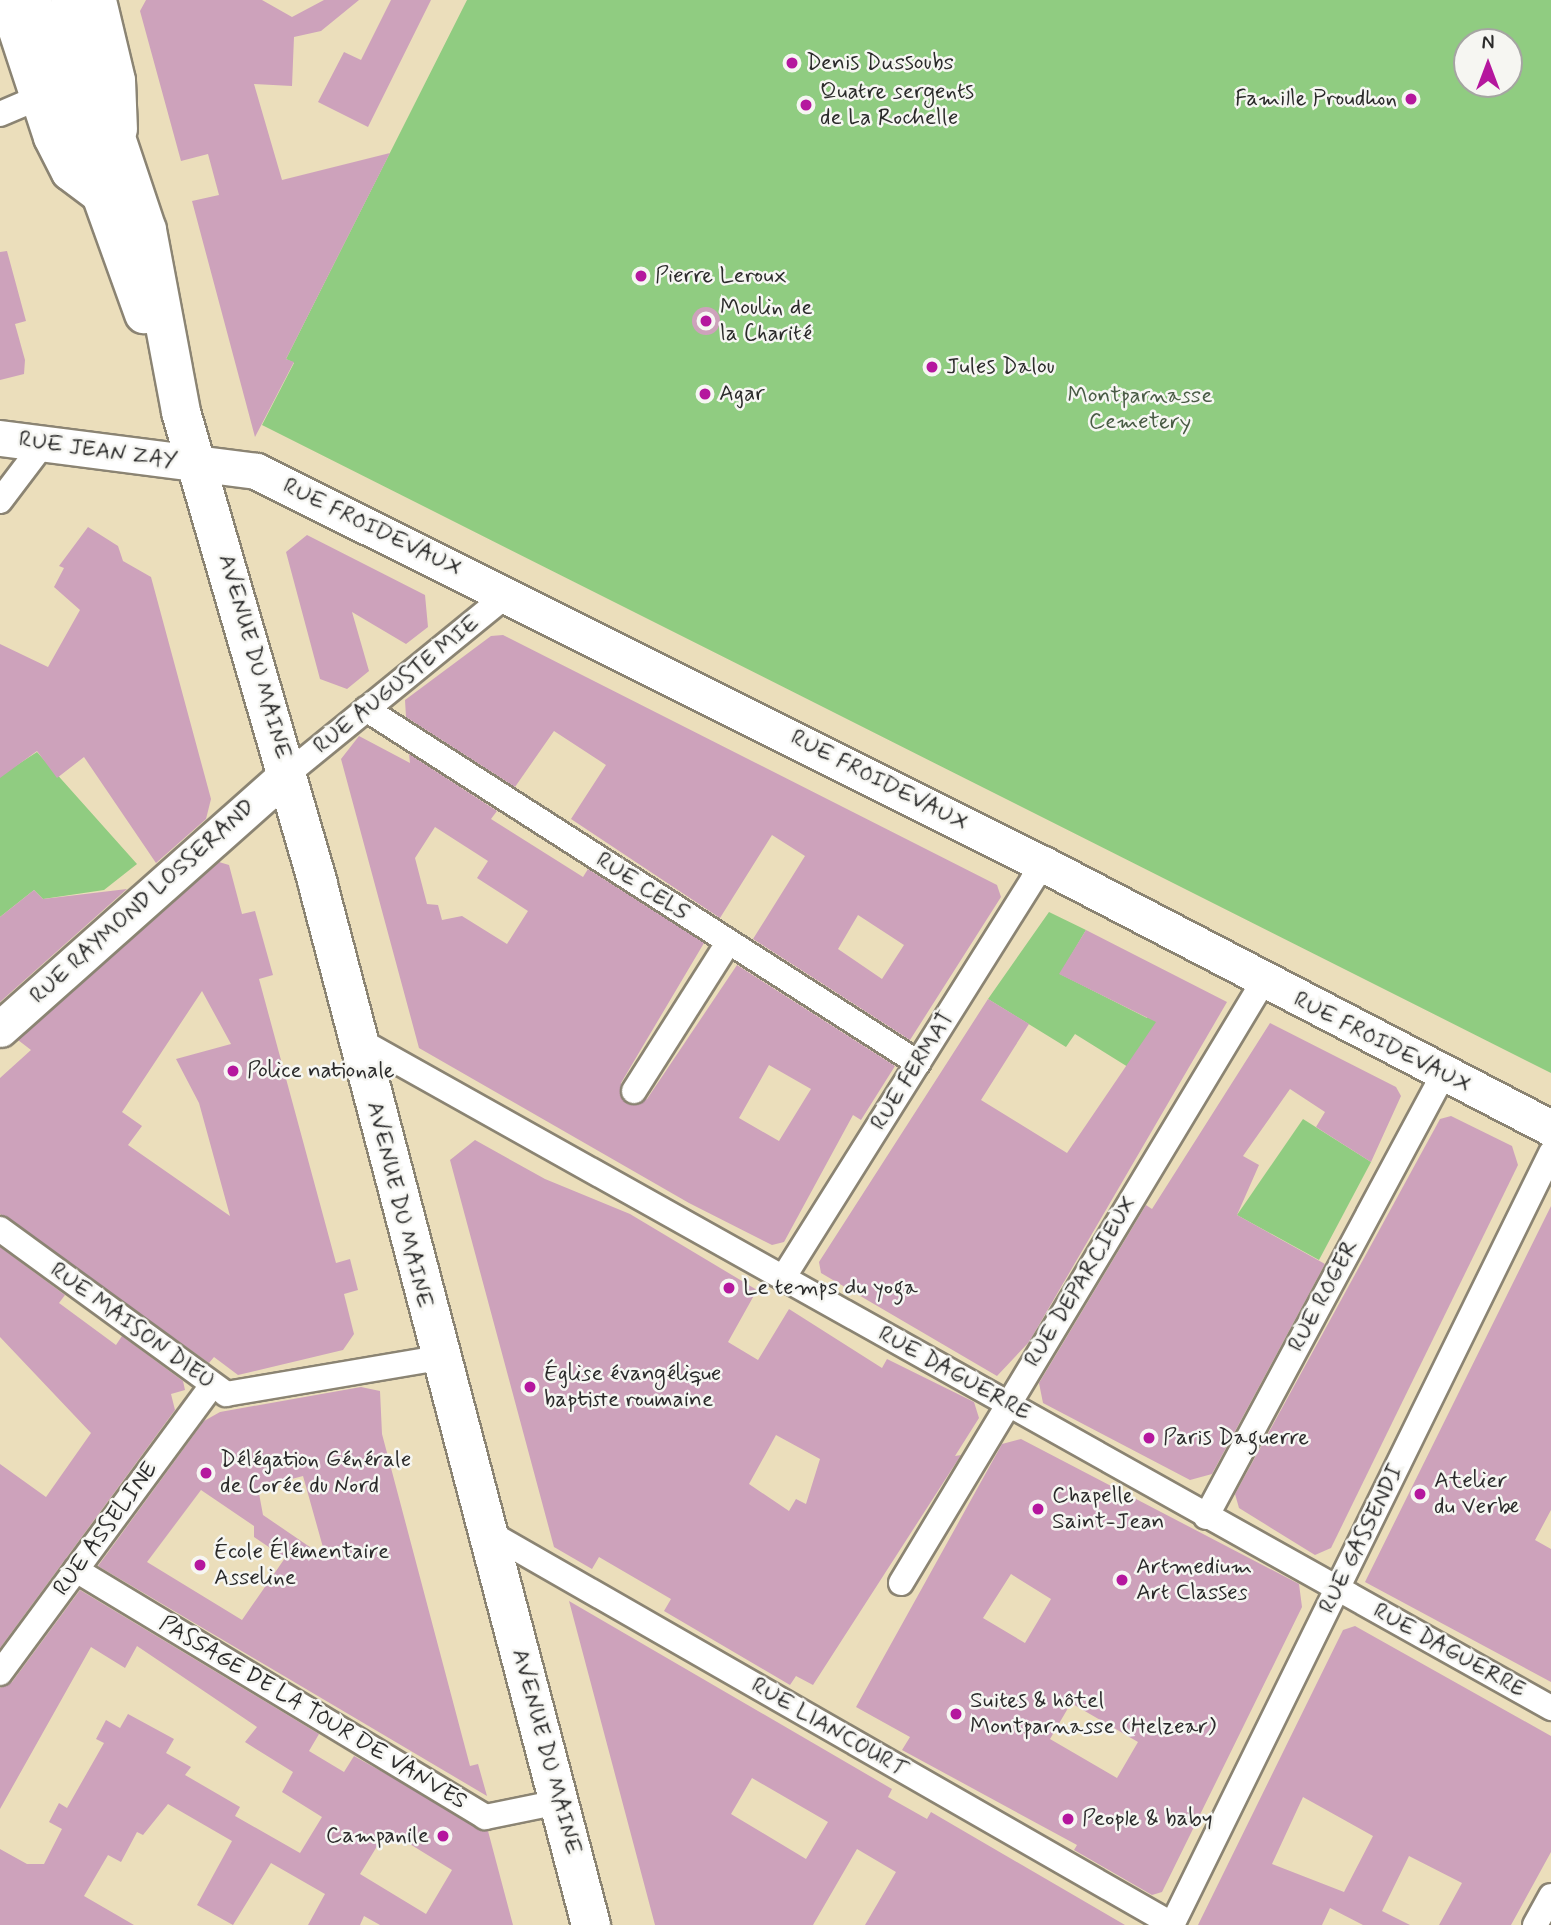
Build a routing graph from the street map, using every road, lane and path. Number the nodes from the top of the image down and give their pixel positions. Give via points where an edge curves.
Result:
1 (6, 0) edge
2 (31, 0) edge
3 (69, 0) edge
4 (107, 9) edge
5 (35, 99) junction
6 (0, 114) edge
7 (120, 154) junction
8 (99, 195) junction
9 (179, 405) junction
10 (0, 438) edge
11 (44, 443) junction
12 (195, 464) junction
13 (0, 501) edge
14 (508, 594) junction
15 (366, 709) junction
16 (286, 775) junction
17 (1042, 864) junction
18 (729, 943) junction
19 (1263, 982) junction
20 (0, 1029) edge
21 (357, 1039) junction
22 (918, 1063) junction
23 (1443, 1075) junction
24 (634, 1091) dead end
25 (1551, 1128) edge
26 (1551, 1153) edge
27 (0, 1229) edge
28 (783, 1278) junction
29 (438, 1358) junction
30 (212, 1385) junction
31 (1008, 1404) junction
32 (1206, 1517) junction
33 (486, 1531) junction
34 (76, 1570) junction
35 (901, 1583) dead end
36 (1338, 1589) junction
37 (0, 1673) edge
38 (1551, 1708) edge
39 (559, 1802) junction
40 (1551, 1896) edge
41 (591, 1925) edge
42 (1172, 1925) edge
43 (1535, 1925) edge

1 - 5 main road
2 - 8 main road, AVENUE DU MAINE
3 - 7 main road, AVENUE DU MAINE
4 - 7 main road, AVENUE DU MAINE via 117,80
5 - 6 street
5 - 8 main road via 69,172
7 - 9 main road, AVENUE DU MAINE via 147,230
8 - 9 main road, AVENUE DU MAINE
9 - 12 main road, AVENUE DU MAINE
10 - 11 main road, RUE JEAN ZAY
11 - 12 main road, RUE JEAN ZAY
11 - 13 street
12 - 14 main road, RUE FROIDEVAUX via 256,471
12 - 16 main road, AVENUE DU MAINE
14 - 15 street, RUE AUGUSTE MIE
14 - 17 main road, RUE FROIDEVAUX
15 - 16 street, RUE AUGUSTE MIE
15 - 18 street, RUE CELS
16 - 20 main road, RUE RAYMOND LOSSERAND
16 - 21 main road, AVENUE DU MAINE
17 - 19 main road, RUE FROIDEVAUX
17 - 22 street, RUE FERMAT
18 - 22 street, RUE CELS
18 - 24 street
19 - 23 main road, RUE FROIDEVAUX
19 - 31 street, RUE DEPARCIEUX
21 - 28 street, RUE DAGUERRE
21 - 29 main road, AVENUE DU MAINE
22 - 28 street, RUE FERMAT
23 - 25 main road, RUE FROIDEVAUX
23 - 32 street, RUE ROGER
26 - 36 street, RUE GASSENDI
27 - 30 street, RUE MAISON DIEU
28 - 31 street, RUE DAGUERRE
29 - 30 street, RUE MAISON DIEU via 226,1394
29 - 33 main road, AVENUE DU MAINE
30 - 34 street, RUE ASSELINE
31 - 32 street, RUE DAGUERRE
31 - 35 street, RUE DEPARCIEUX
32 - 36 street, RUE DAGUERRE
33 - 39 main road, AVENUE DU MAINE
33 - 42 street, RUE LIANCOURT
34 - 37 street, RUE ASSELINE
34 - 39 street, PASSAGE DE LA TOUR DE VANVES via 485,1817
36 - 38 street, RUE DAGUERRE
36 - 42 street, RUE GASSENDI
39 - 41 main road, AVENUE DU MAINE
40 - 43 street

